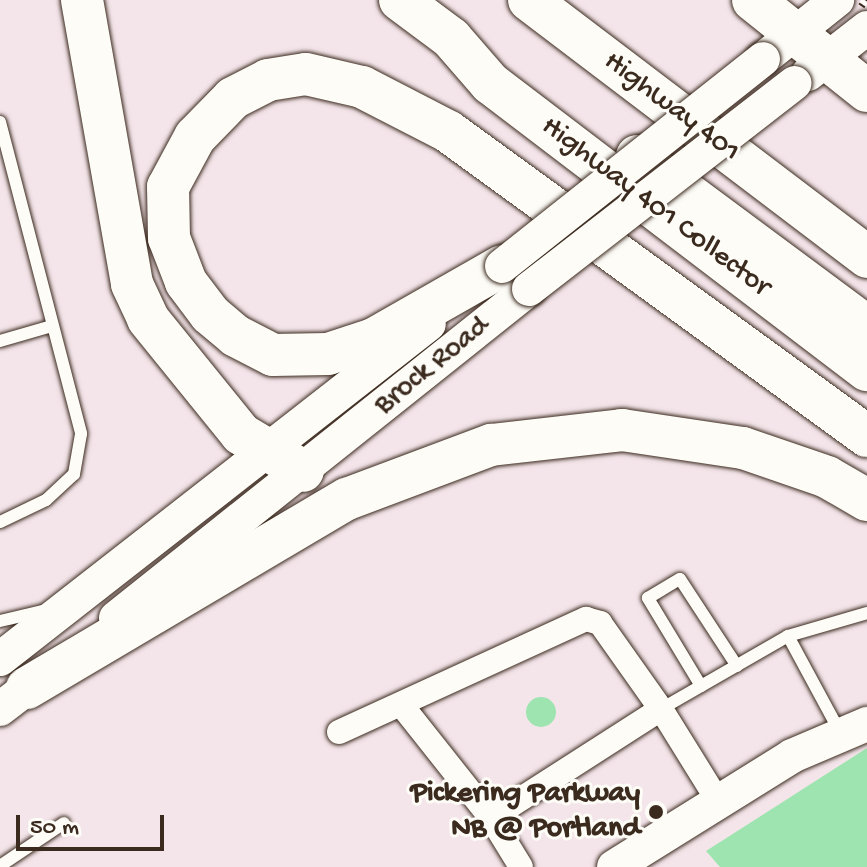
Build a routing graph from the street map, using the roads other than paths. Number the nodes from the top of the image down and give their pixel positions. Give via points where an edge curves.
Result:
1 (82, 0) edge
2 (400, 0) edge
3 (529, 0) edge
4 (753, 0) edge
5 (836, 1) edge
6 (867, 28) edge
7 (796, 32) junction
8 (451, 38) junction
9 (810, 72) junction
10 (867, 91) edge
11 (0, 122) edge
12 (814, 215) junction
13 (867, 249) edge
14 (867, 257) edge
15 (516, 278) junction
16 (52, 326) junction
17 (867, 327) edge
18 (0, 341) edge
19 (867, 370) edge
20 (867, 436) edge
21 (285, 462) junction
22 (867, 500) edge
23 (0, 522) edge
24 (58, 610) junction
25 (867, 613) edge
26 (0, 621) edge
27 (788, 636) junction
28 (737, 666) junction
29 (9, 685) edge
30 (701, 686) junction
31 (403, 707) junction
32 (661, 709) junction
33 (854, 729) edge
34 (339, 732) dead end
35 (718, 801) junction
36 (491, 818) junction
37 (64, 823) dead end
38 (0, 866) edge
39 (521, 867) edge
40 (614, 867) edge

1 - 21 highway via 132,284 148,319 185,369 241,434
2 - 8 highway
3 - 12 highway, Highway 401
4 - 7 highway
5 - 7 main road, Brock Road
6 - 9 main road, Brock Road
7 - 9 highway
7 - 15 main road, Brock Road, bridge
8 - 17 highway via 502,60
8 - 19 highway, Highway 401 Collector via 490,83
9 - 10 highway
9 - 15 main road, Brock Road, bridge
11 - 16 lane
12 - 13 highway
12 - 14 highway
15 - 20 highway via 328,354 273,355 236,336 210,314 186,282 169,238 168,187 195,137 245,92 268,80 306,74 362,87 449,132
15 - 21 main road, Brock Road
16 - 18 lane
16 - 23 lane via 81,434 74,474 46,500
21 - 24 main road, Brock Road
21 - 29 main road, Brock Road
22 - 29 highway via 827,477 743,448 652,434 622,430 491,445 347,499
24 - 26 lane via 40,608
24 - 29 main road, Brock Road
25 - 27 lane
27 - 28 lane
27 - 33 lane
28 - 30 lane
28 - 30 lane via 680,579 648,598
30 - 32 lane
31 - 32 street via 586,619 600,623
31 - 34 street
31 - 36 street
32 - 35 street
32 - 36 street
33 - 35 main road via 792,756
35 - 40 main road
36 - 39 street
37 - 38 lane

